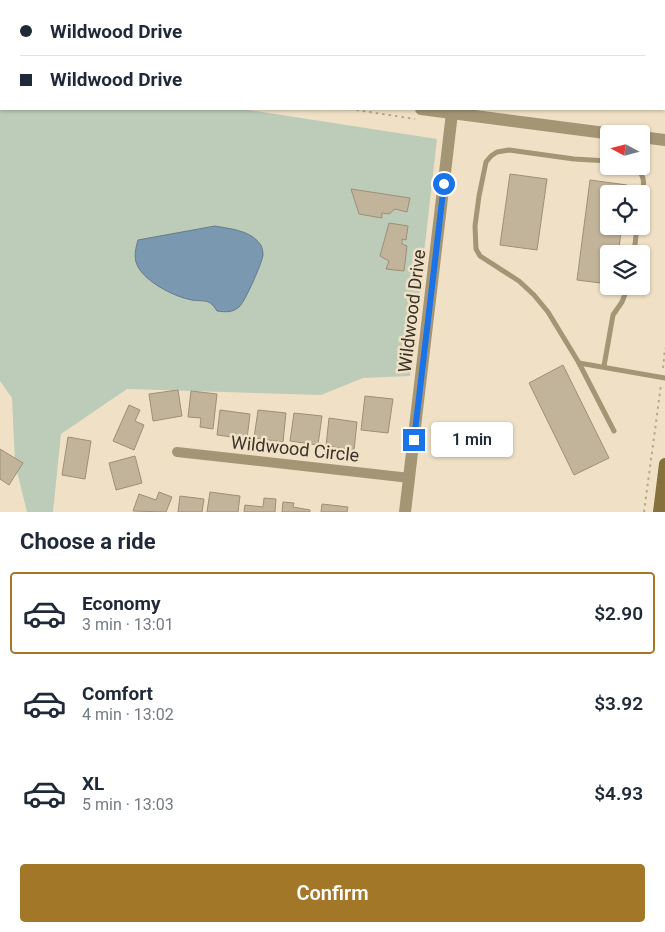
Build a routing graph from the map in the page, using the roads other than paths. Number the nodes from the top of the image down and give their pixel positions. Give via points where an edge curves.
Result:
1 (429, 110) edge
2 (452, 113) junction
3 (600, 132) edge
4 (650, 138) edge
5 (665, 140) edge
6 (600, 160) edge
7 (625, 295) edge
8 (578, 363) junction
9 (604, 366) junction
10 (663, 378) edge
11 (614, 430) dead end
12 (177, 452) dead end
13 (665, 464) edge
14 (410, 478) junction
15 (405, 512) edge
16 (659, 512) edge

1 - 2 street
2 - 3 street
2 - 14 street, Wildwood Drive
4 - 5 street
6 - 8 lane via 509,150 497,152 486,162 479,196 476,249 480,256 519,281 534,295 548,312
7 - 9 lane via 613,315
8 - 9 lane
8 - 11 lane
9 - 10 lane
12 - 14 street, Wildwood Circle
13 - 16 main road
14 - 15 street, Wildwood Drive

